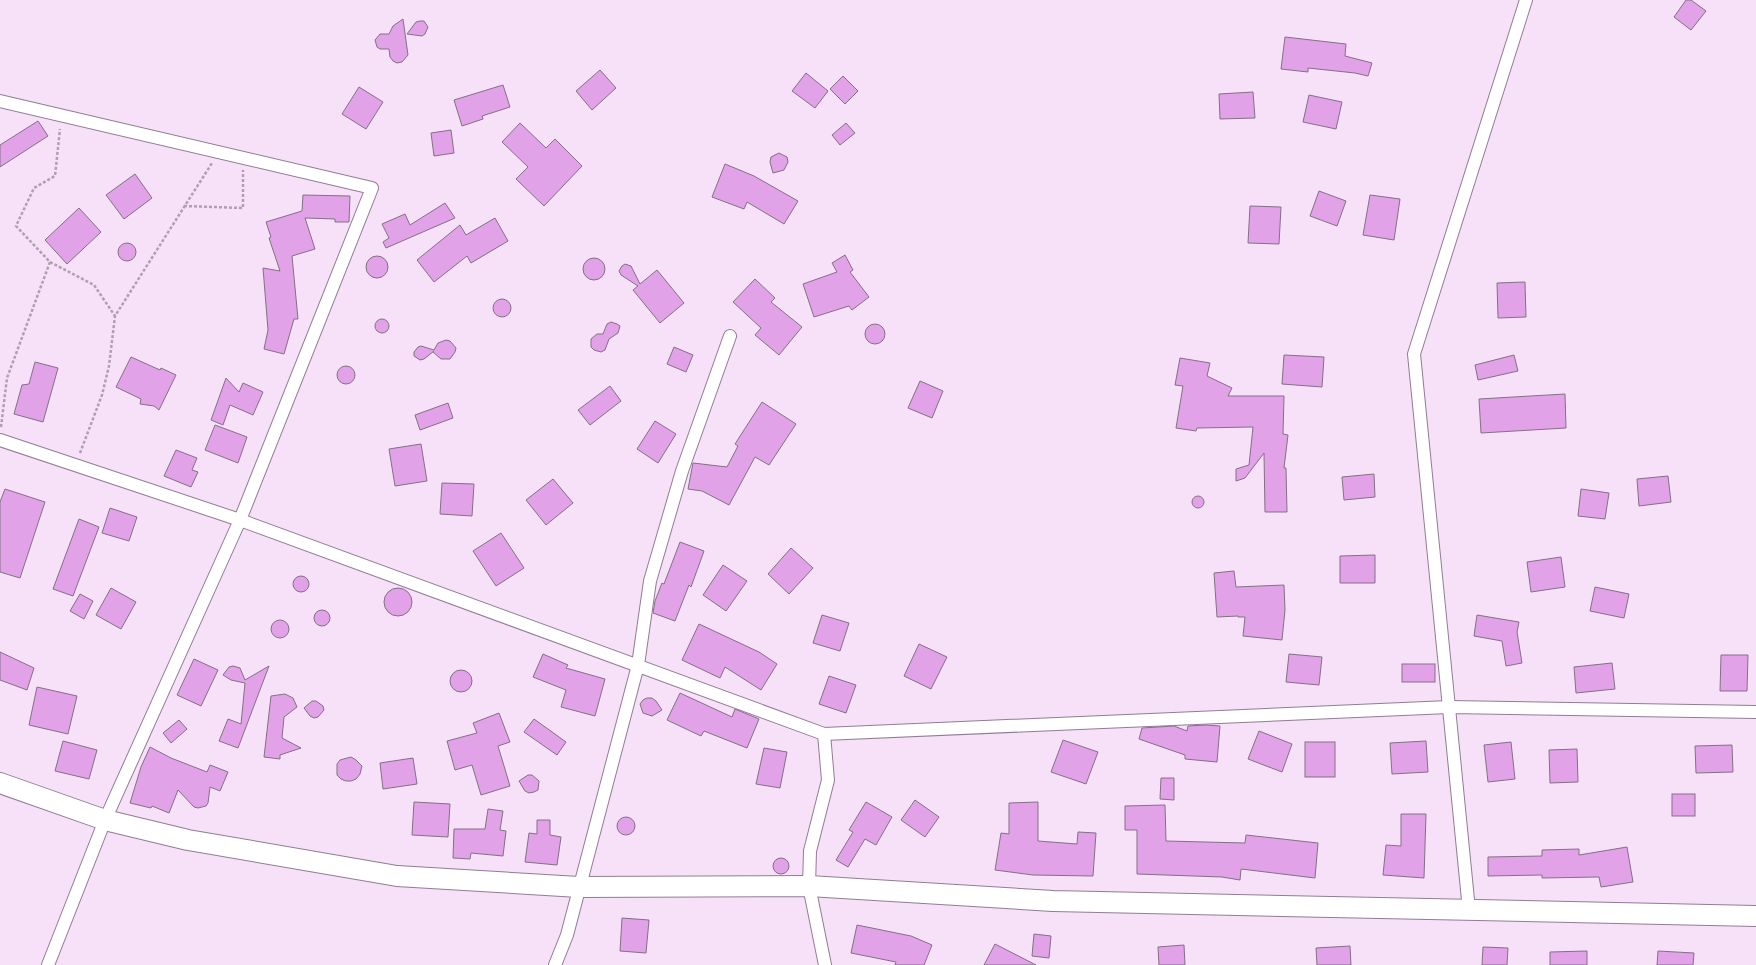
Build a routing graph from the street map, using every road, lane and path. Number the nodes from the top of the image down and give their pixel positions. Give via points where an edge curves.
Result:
1 (1526, 0) edge
2 (0, 101) edge
3 (61, 115) junction
4 (219, 152) junction
5 (243, 158) junction
6 (184, 206) junction
7 (50, 262) junction
8 (115, 316) junction
9 (730, 336) dead end
10 (0, 436) edge
11 (75, 465) junction
12 (240, 520) junction
13 (638, 665) junction
14 (1449, 707) junction
15 (1756, 712) edge
16 (824, 734) junction
17 (0, 783) edge
18 (105, 820) junction
19 (809, 886) junction
20 (579, 887) junction
21 (1469, 910) junction
22 (1756, 916) edge
23 (48, 965) edge
24 (555, 965) edge
25 (825, 965) edge

1 - 14 street via 1414,354
2 - 3 street
3 - 4 street
3 - 7 path via 55,176 34,188 16,226
4 - 5 street
4 - 6 path
5 - 6 path via 243,208
5 - 12 street via 372,188
6 - 8 path
7 - 8 path via 94,285
7 - 10 path via 7,378
8 - 11 path via 109,366 102,395
9 - 13 street via 682,471 650,581
10 - 11 street
11 - 12 street
12 - 13 street
12 - 18 street
13 - 16 street
13 - 20 street
14 - 15 street
14 - 16 street
14 - 21 street
16 - 19 street via 828,780 810,851
17 - 18 main road
18 - 20 main road via 188,840 397,876
18 - 23 street
19 - 20 main road
19 - 21 main road via 1053,901
19 - 25 street
20 - 24 street via 567,935
21 - 22 main road

